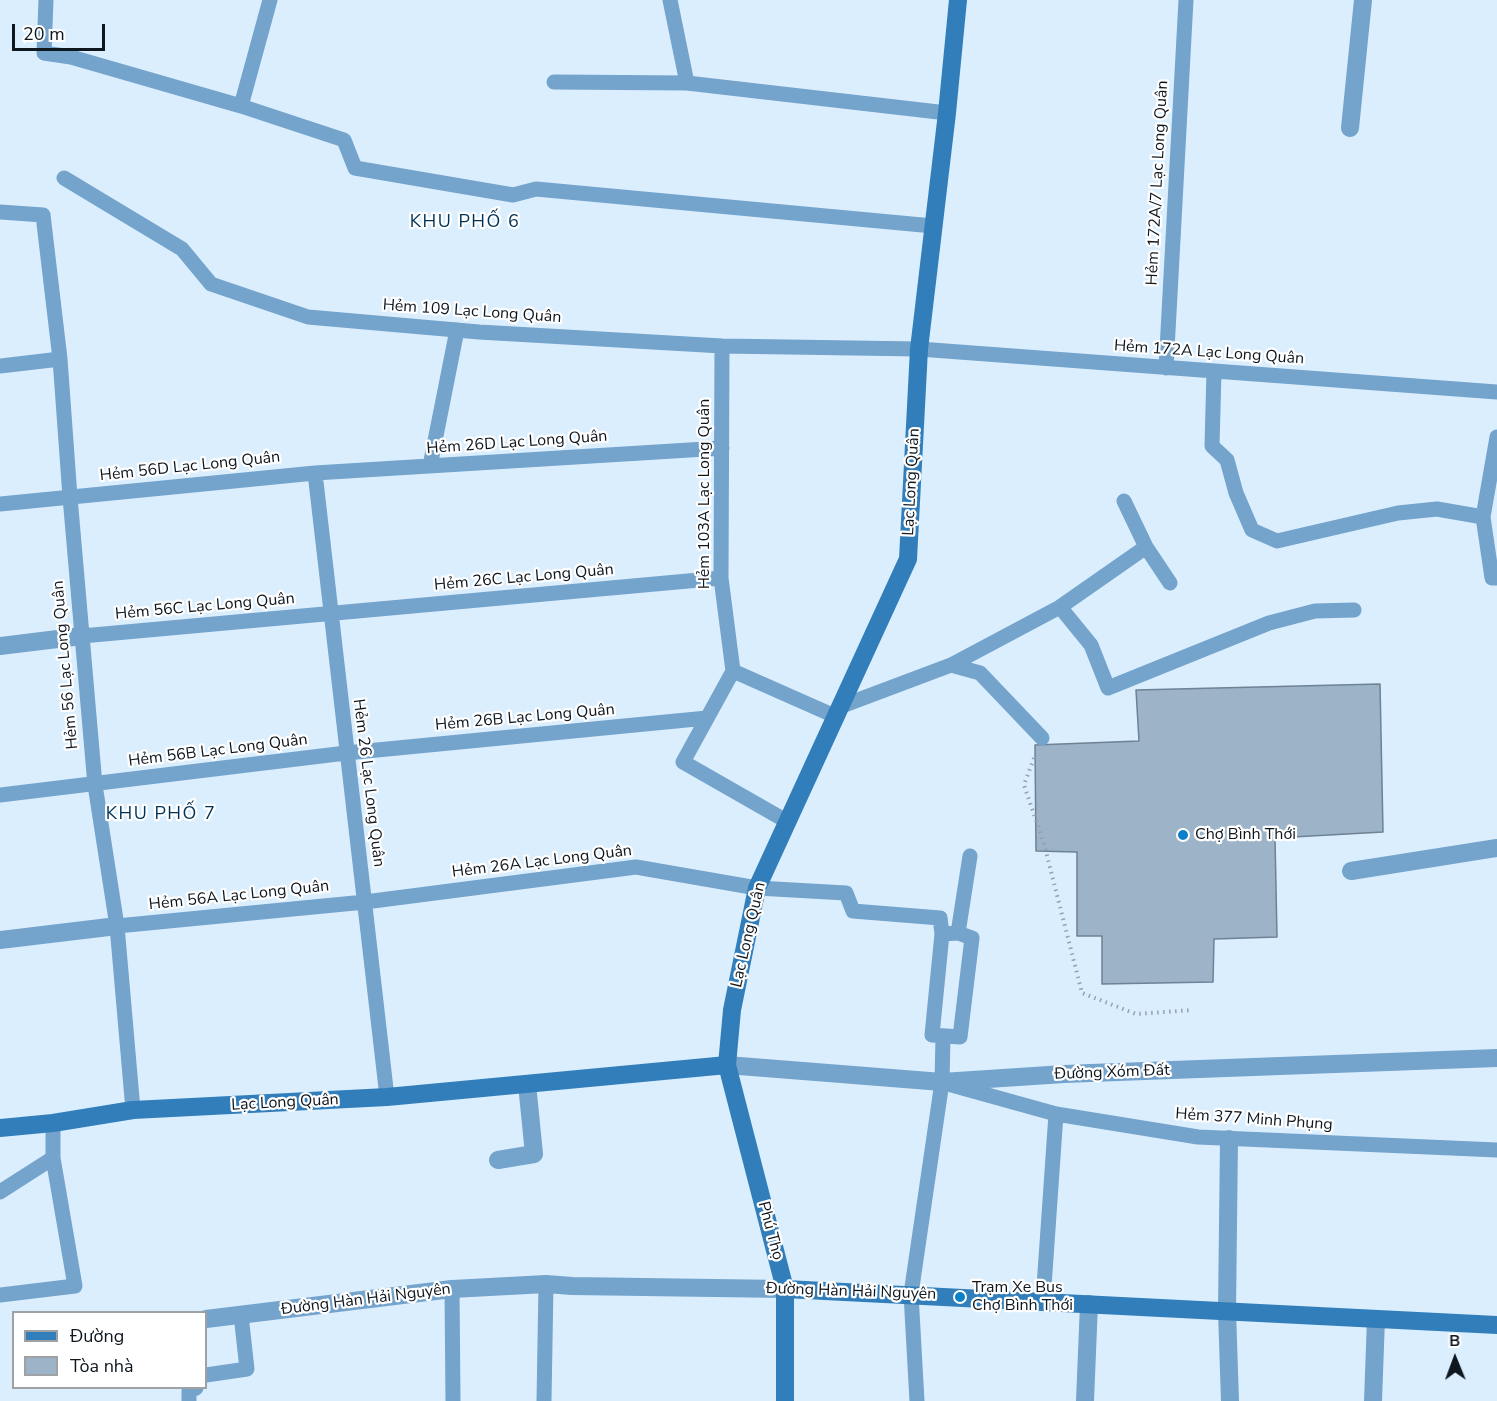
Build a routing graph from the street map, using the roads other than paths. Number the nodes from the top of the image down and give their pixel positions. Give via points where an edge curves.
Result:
1 (46, 0) edge
2 (270, 0) edge
3 (670, 0) edge
4 (958, 0) edge
5 (1186, 0) edge
6 (1363, 0) edge
7 (554, 82) dead end
8 (687, 83) junction
9 (241, 106) junction
10 (947, 113) junction
11 (1350, 128) dead end
12 (64, 178) dead end
13 (0, 212) edge
14 (933, 226) junction
15 (457, 330) junction
16 (722, 346) junction
17 (918, 349) junction
18 (60, 359) junction
19 (0, 366) edge
20 (1166, 368) junction
21 (1214, 371) junction
22 (1497, 392) edge
23 (1497, 436) edge
24 (722, 448) junction
25 (430, 466) junction
26 (315, 473) junction
27 (70, 497) junction
28 (1124, 501) dead end
29 (0, 504) edge
30 (1483, 517) junction
31 (1146, 547) junction
32 (721, 578) junction
33 (1497, 578) edge
34 (1170, 583) dead end
35 (1060, 607) junction
36 (1354, 610) dead end
37 (330, 614) junction
38 (82, 636) junction
39 (0, 646) edge
40 (951, 665) junction
41 (733, 671) junction
42 (839, 711) junction
43 (707, 718) junction
44 (1042, 738) road end
45 (346, 753) junction
46 (95, 785) junction
47 (0, 795) edge
48 (789, 822) junction
49 (1497, 848) edge
50 (970, 856) dead end
51 (1351, 871) dead end
52 (757, 888) junction
53 (365, 902) junction
54 (117, 926) junction
55 (950, 933) junction
56 (0, 940) edge
57 (943, 1036) junction
58 (1497, 1058) edge
59 (727, 1065) junction
60 (942, 1082) junction
61 (527, 1084) junction
62 (387, 1097) junction
63 (134, 1110) junction
64 (1056, 1114) junction
65 (53, 1123) junction
66 (0, 1128) edge
67 (1229, 1139) junction
68 (1497, 1150) edge
69 (53, 1158) junction
70 (498, 1160) dead end
71 (0, 1192) edge
72 (546, 1284) junction
73 (452, 1289) junction
74 (785, 1289) junction
75 (911, 1294) junction
76 (0, 1295) edge
77 (1043, 1301) junction
78 (1089, 1304) junction
79 (1227, 1311) junction
80 (241, 1315) junction
81 (207, 1318) edge
82 (1376, 1319) junction
83 (1497, 1326) edge
84 (207, 1375) edge
85 (194, 1389) edge
86 (189, 1401) edge
87 (453, 1401) edge
88 (544, 1401) edge
89 (785, 1401) edge
90 (917, 1401) edge
91 (1085, 1401) edge
92 (1230, 1401) edge
93 (1373, 1401) edge

1 - 9 lane via 44,53
2 - 9 lane
3 - 8 lane
4 - 10 main road, Lạc Long Quân
5 - 20 lane, Hẻm 172A/7 Lạc Long Quân
6 - 11 street
7 - 8 lane
8 - 10 lane
9 - 14 lane via 345,140 355,168 513,195 536,189
10 - 14 main road, Lạc Long Quân
12 - 15 lane, Hẻm 109 Lạc Long Quân via 182,249 211,284 308,316
13 - 18 lane, Hẻm 56 Lạc Long Quân via 43,215
14 - 17 main road, Lạc Long Quân
15 - 16 lane, Hẻm 109 Lạc Long Quân
15 - 25 lane
16 - 17 lane, Hẻm 109 Lạc Long Quân
16 - 24 lane, Hẻm 103A Lạc Long Quân
17 - 20 lane, Hẻm 172A Lạc Long Quân
17 - 42 main road, Lạc Long Quân via 908,559
18 - 19 lane
18 - 27 lane, Hẻm 56 Lạc Long Quân
20 - 21 lane, Hẻm 172A Lạc Long Quân
21 - 22 lane, Hẻm 172A Lạc Long Quân
21 - 30 lane via 1212,446 1227,460 1252,530 1277,542 1398,513 1437,509
23 - 30 lane
24 - 25 lane, Hẻm 26D Lạc Long Quân
24 - 32 lane, Hẻm 103A Lạc Long Quân
25 - 26 lane, Hẻm 26D Lạc Long Quân
26 - 27 lane, Hẻm 56D Lạc Long Quân
26 - 37 lane, Hẻm 26 Lạc Long Quân
27 - 29 lane, Hẻm 56D Lạc Long Quân
27 - 38 lane, Hẻm 56 Lạc Long Quân
28 - 31 lane
30 - 33 lane via 1492,578
31 - 34 lane
31 - 35 lane
32 - 37 lane, Hẻm 26C Lạc Long Quân
32 - 41 lane, Hẻm 103A Lạc Long Quân
35 - 36 lane via 1091,645 1108,688 1269,622 1315,611
35 - 40 lane
37 - 38 lane, Hẻm 56C Lạc Long Quân
37 - 45 lane, Hẻm 26 Lạc Long Quân
38 - 39 street
38 - 46 lane, Hẻm 56 Lạc Long Quân
40 - 42 lane
40 - 44 lane via 980,673
41 - 42 lane
41 - 43 lane
42 - 48 main road, Lạc Long Quân
43 - 45 lane, Hẻm 26B Lạc Long Quân
43 - 48 lane via 683,762
45 - 46 lane, Hẻm 56B Lạc Long Quân
45 - 53 lane, Hẻm 26 Lạc Long Quân
46 - 47 lane, Hẻm 56B Lạc Long Quân
46 - 54 lane, Hẻm 56 Lạc Long Quân
48 - 52 main road, Lạc Long Quân
49 - 51 street
50 - 55 lane
52 - 53 lane, Hẻm 26A Lạc Long Quân via 636,867
52 - 55 lane, Hẻm 26A Lạc Long Quân via 846,893 853,911 940,918
52 - 59 main road, Lạc Long Quân via 732,1010
53 - 54 lane, Hẻm 56A Lạc Long Quân
53 - 62 lane, Hẻm 26 Lạc Long Quân
54 - 56 street
54 - 63 lane, Hẻm 56 Lạc Long Quân
55 - 57 lane via 932,1035
55 - 57 lane via 972,938 960,1037
57 - 60 lane
58 - 60 street, Đường Xóm Đất
59 - 60 street, Đường Xóm Đất
59 - 61 main road, Lạc Long Quân
59 - 74 main road, Phú Thọ
60 - 64 lane, Hẻm 377 Minh Phụng
60 - 75 lane
61 - 62 main road, Lạc Long Quân
61 - 70 street via 534,1154
62 - 63 main road, Lạc Long Quân
63 - 65 main road, Lạc Long Quân
64 - 67 lane, Hẻm 377 Minh Phụng
64 - 77 lane
65 - 66 main road, Lạc Long Quân
65 - 69 lane
67 - 68 lane, Hẻm 377 Minh Phụng
67 - 79 street
69 - 71 lane
69 - 76 lane via 75,1286
72 - 73 street, Đường Hàn Hải Nguyên
72 - 74 street, Đường Hàn Hải Nguyên
72 - 88 lane
73 - 80 street, Đường Hàn Hải Nguyên
73 - 87 lane
74 - 75 main road, Đường Hàn Hải Nguyên
74 - 89 main road, Phú Thọ
75 - 77 main road, Đường Hàn Hải Nguyên
75 - 90 lane
77 - 78 main road, Đường Hàn Hải Nguyên
78 - 79 main road, Đường Hàn Hải Nguyên
78 - 91 street
79 - 82 main road, Đường Hàn Hải Nguyên
79 - 92 street
80 - 81 street, Đường Hàn Hải Nguyên
80 - 84 lane via 247,1369
82 - 83 main road, Đường Hàn Hải Nguyên
82 - 93 street
85 - 86 lane via 189,1391

